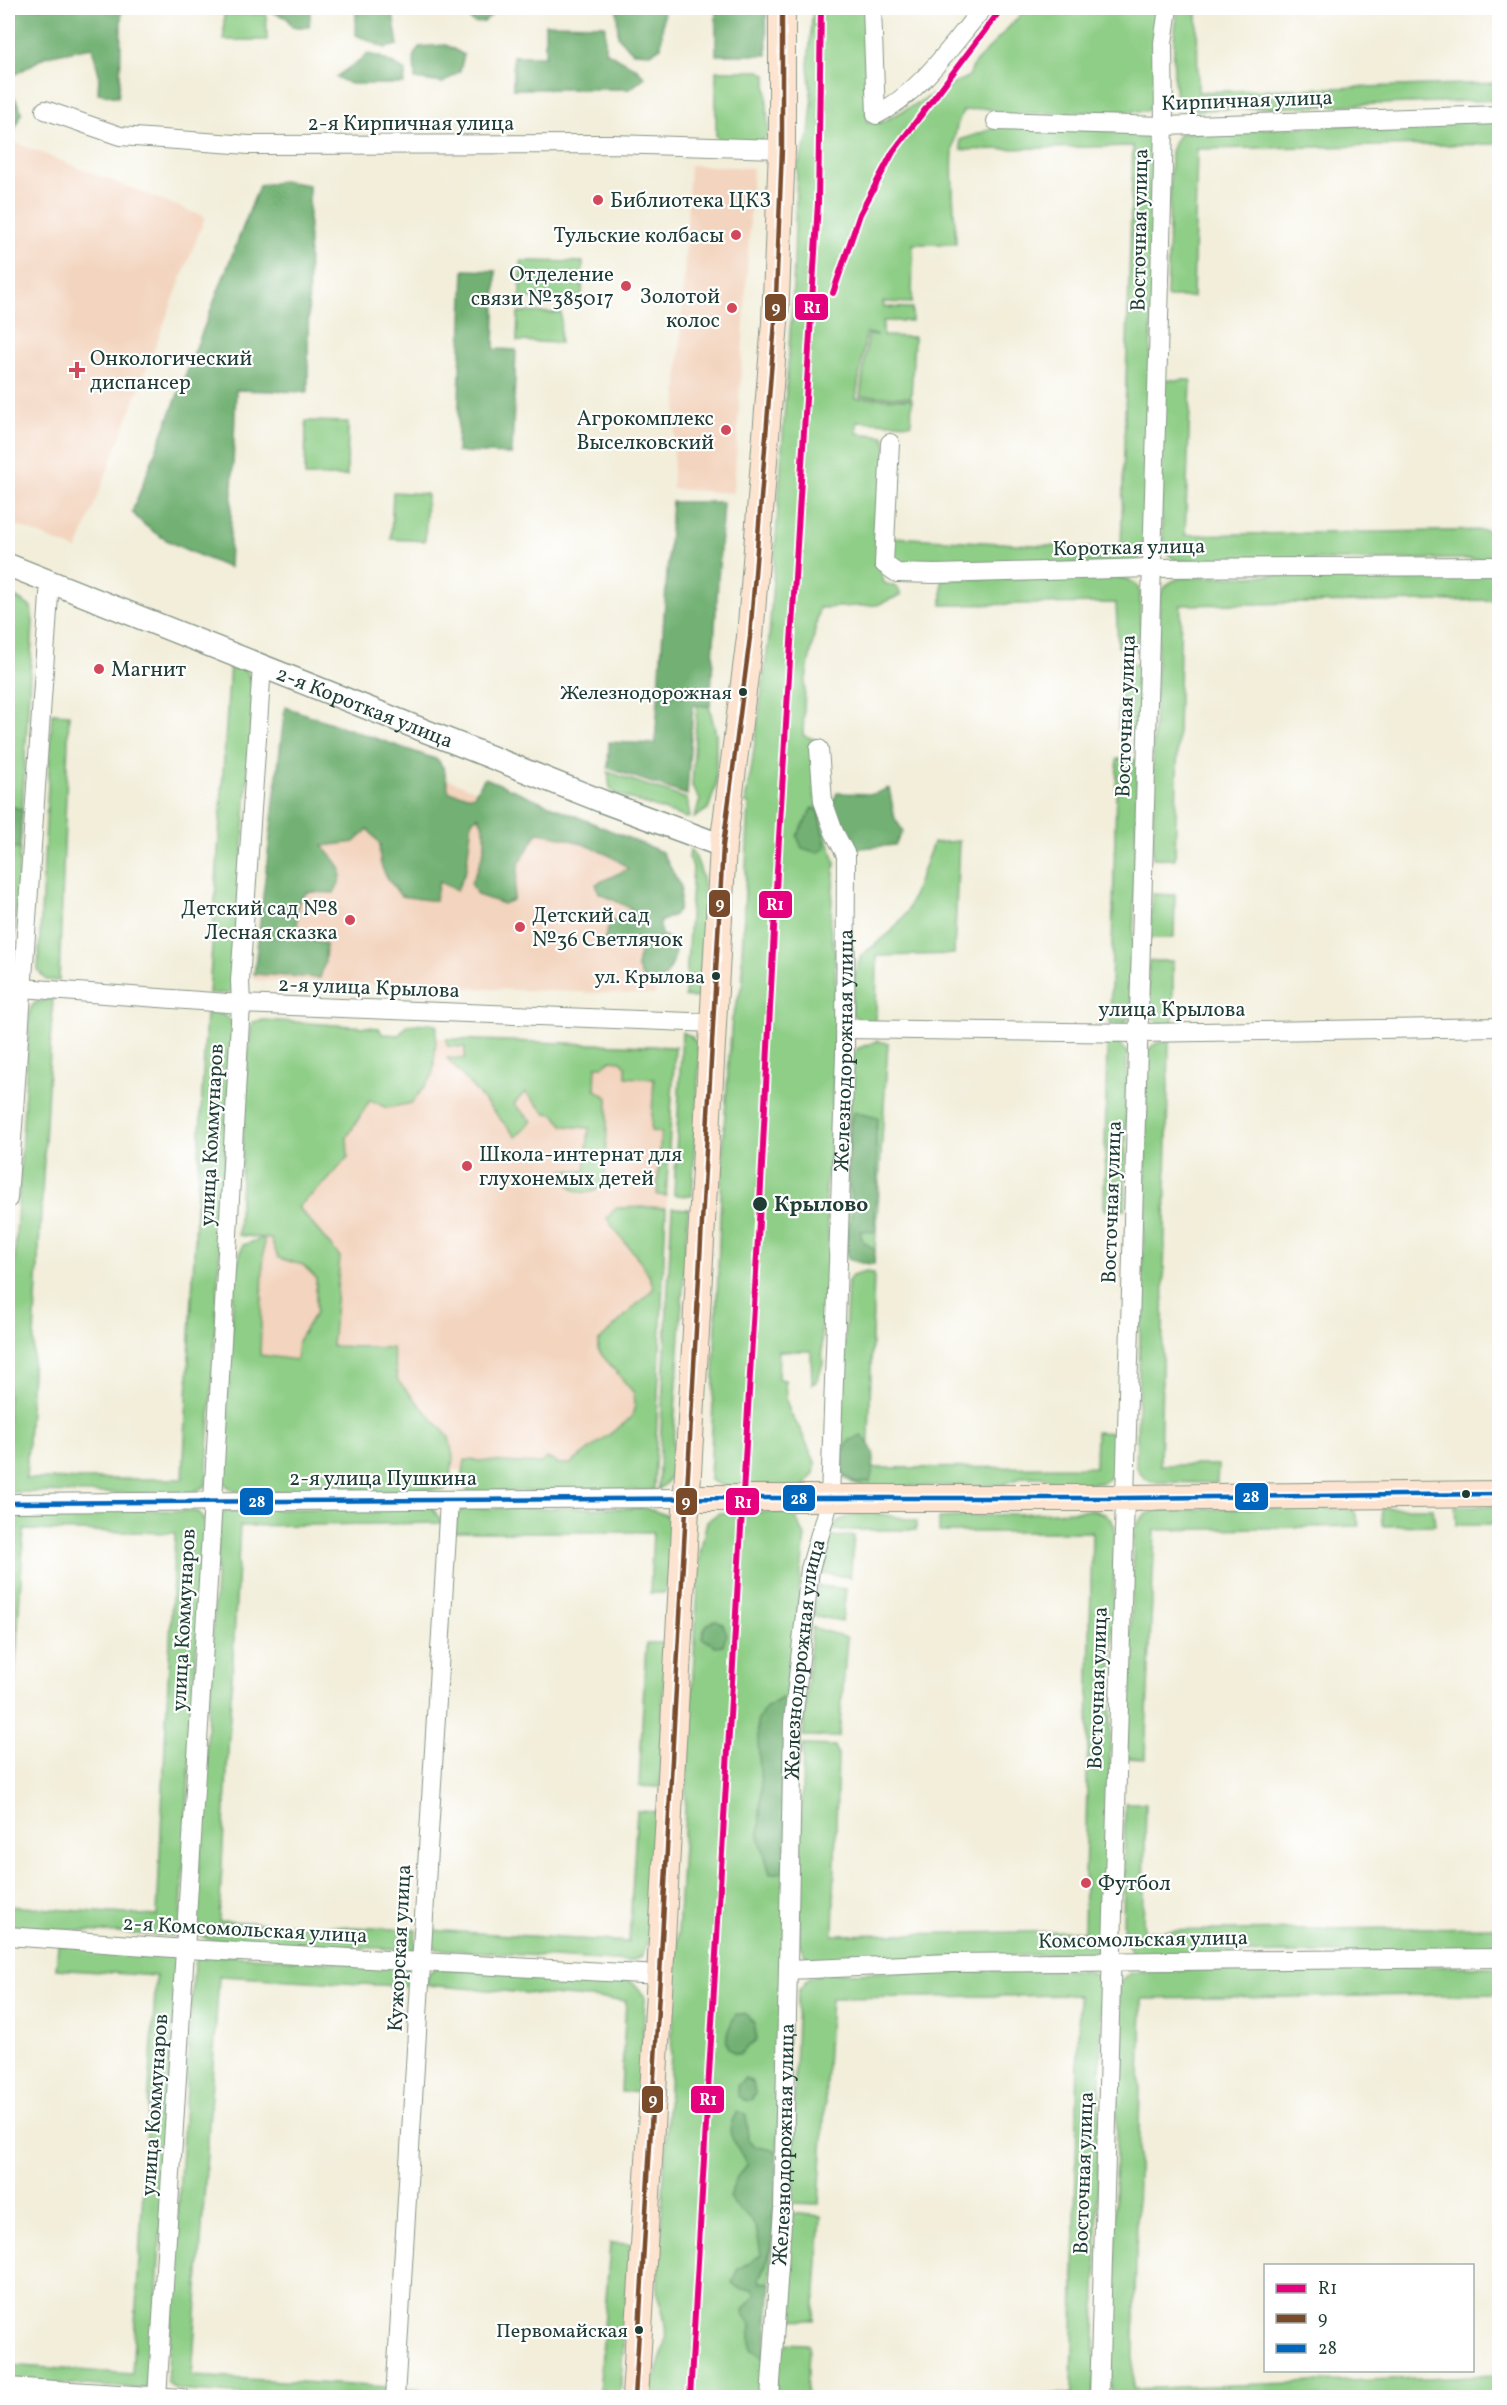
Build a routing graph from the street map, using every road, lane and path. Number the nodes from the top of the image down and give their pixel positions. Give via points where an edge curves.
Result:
1 (782, 8) edge
2 (872, 8) edge
3 (983, 8) edge
4 (1168, 8) edge
5 (45, 110) dead end
6 (1500, 115) edge
7 (996, 121) dead end
8 (1164, 126) junction
9 (782, 149) junction
10 (890, 443) dead end
11 (8, 565) edge
12 (1500, 566) edge
13 (1151, 568) junction
14 (50, 581) junction
15 (262, 666) junction
16 (819, 749) dead end
17 (723, 846) junction
18 (22, 988) junction
19 (241, 1004) junction
20 (714, 1023) junction
21 (1500, 1027) edge
22 (845, 1029) junction
23 (1138, 1033) junction
24 (8, 1198) edge
25 (1500, 1494) edge
26 (686, 1498) junction
27 (1125, 1498) junction
28 (830, 1499) junction
29 (213, 1501) junction
30 (449, 1501) junction
31 (8, 1503) edge
32 (8, 1936) edge
33 (186, 1949) junction
34 (1500, 1958) edge
35 (421, 1962) junction
36 (1111, 1962) junction
37 (788, 1970) junction
38 (660, 1975) junction
39 (8, 2387) edge
40 (158, 2397) edge
41 (182, 2397) edge
42 (395, 2397) edge
43 (634, 2397) edge
44 (770, 2397) edge
45 (1099, 2397) edge

1 - 9 main road
2 - 3 street via 876,115 896,105 927,76
4 - 8 street, Восточная улица via 1163,43
5 - 9 street, 2-я Кирпичная улица via 120,136 249,145 612,144
6 - 8 street, Кирпичная улица
7 - 8 street, Кирпичная улица
8 - 13 street, Восточная улица
9 - 17 main road via 775,322 758,545
10 - 13 street, Короткая улица via 884,564 897,573
11 - 14 street, 2-я Короткая улица
12 - 13 street, Короткая улица
13 - 23 street, Восточная улица
14 - 15 street, 2-я Короткая улица
14 - 18 street
15 - 17 street, 2-я Короткая улица
15 - 19 street, улица Коммунаров
16 - 22 street, Железнодорожная улица via 823,801 846,855
17 - 20 main road
18 - 19 street, 2-я улица Крылова
18 - 24 street
19 - 20 street, 2-я улица Крылова
19 - 29 street, улица Коммунаров
20 - 26 main road
21 - 23 street, улица Крылова
22 - 23 street, улица Крылова
22 - 28 street, Железнодорожная улица
23 - 27 street, Восточная улица
25 - 27 main road
26 - 28 main road
26 - 30 street, 2-я улица Пушкина
26 - 38 main road
27 - 28 main road
27 - 36 street, Восточная улица
28 - 37 street, Железнодорожная улица via 810,1569 793,1722
29 - 30 street, 2-я улица Пушкина
29 - 31 street, 2-я улица Пушкина
29 - 33 street, улица Коммунаров
30 - 35 street, Кужорская улица
32 - 33 street, 2-я Комсомольская улица
33 - 35 street, 2-я Комсомольская улица
33 - 40 street, улица Коммунаров
34 - 36 street, Комсомольская улица
35 - 38 street, 2-я Комсомольская улица
35 - 42 street, Кужорская улица
36 - 37 street, Комсомольская улица
36 - 45 street, Восточная улица
37 - 44 street, Железнодорожная улица via 783,2209
38 - 43 main road
39 - 40 street
40 - 41 street

